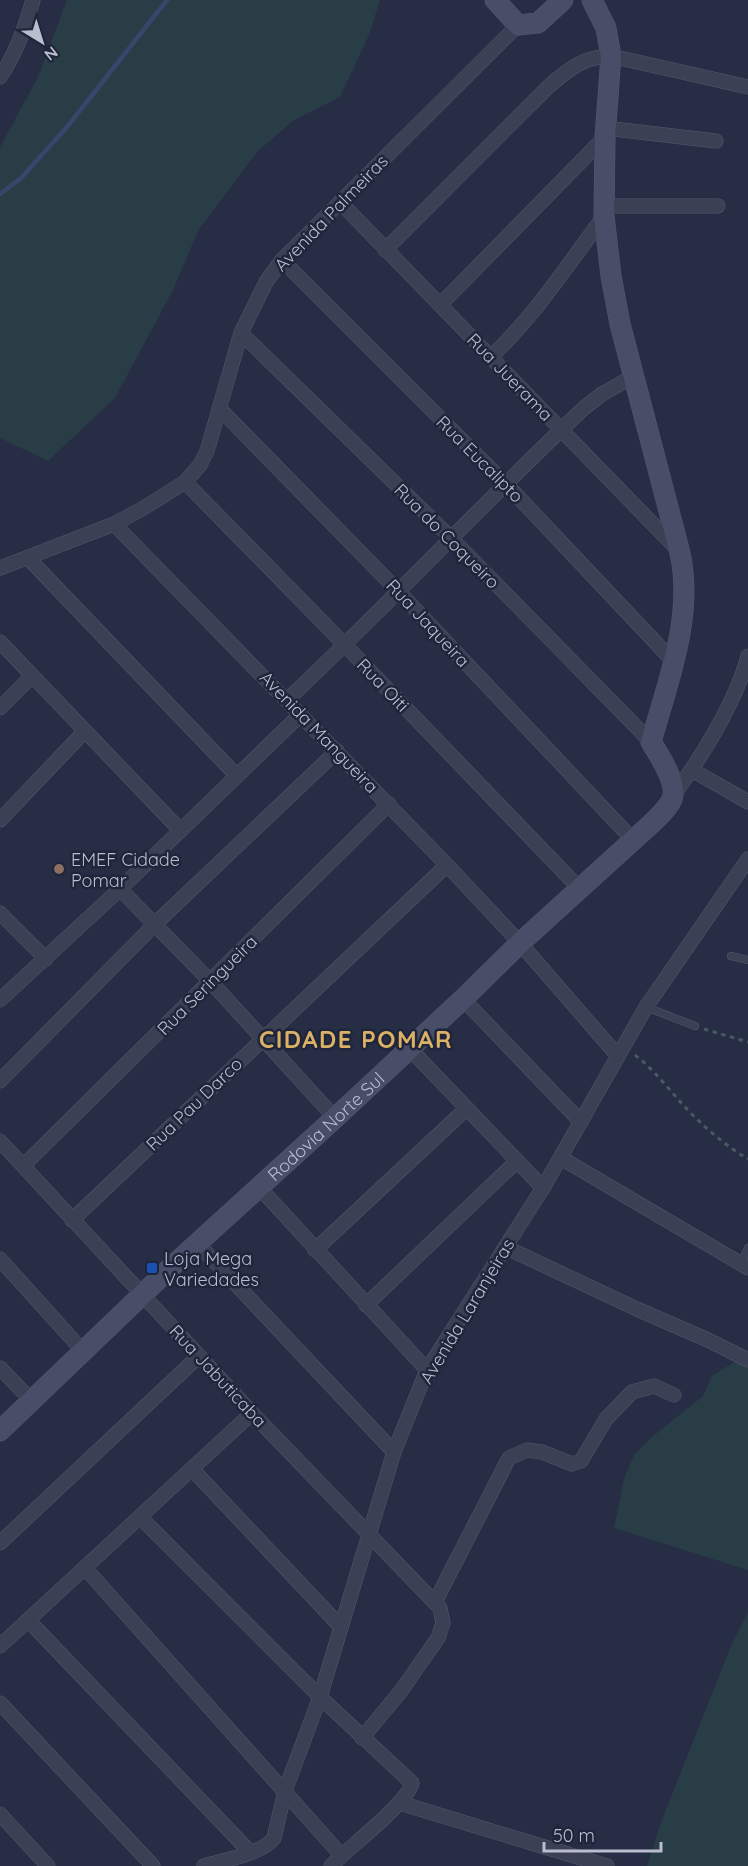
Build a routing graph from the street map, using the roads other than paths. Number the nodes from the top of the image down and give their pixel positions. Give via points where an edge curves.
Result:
1 (33, 0) edge
2 (495, 0) edge
3 (544, 0) edge
4 (563, 0) edge
5 (592, 0) edge
6 (518, 25) junction
7 (611, 56) junction
8 (0, 77) edge
9 (748, 87) edge
10 (605, 132) junction
11 (716, 141) dead end
12 (340, 202) junction
13 (718, 206) dead end
14 (604, 211) junction
15 (385, 250) junction
16 (282, 260) junction
17 (440, 305) junction
18 (241, 333) junction
19 (491, 357) junction
20 (634, 376) junction
21 (219, 408) junction
22 (561, 429) junction
23 (185, 482) junction
24 (506, 484) junction
25 (114, 524) junction
26 (451, 538) junction
27 (680, 553) junction
28 (28, 558) junction
29 (0, 568) edge
30 (399, 592) junction
31 (0, 642) edge
32 (345, 645) junction
33 (748, 656) edge
34 (674, 662) junction
35 (32, 676) junction
36 (287, 700) junction
37 (0, 708) edge
38 (301, 714) junction
39 (85, 731) junction
40 (651, 742) junction
41 (337, 751) junction
42 (692, 770) junction
43 (237, 776) junction
44 (673, 796) junction
45 (748, 802) edge
46 (389, 804) junction
47 (0, 820) edge
48 (180, 830) junction
49 (634, 841) junction
50 (748, 859) edge
51 (447, 864) junction
52 (120, 889) junction
53 (580, 890) junction
54 (0, 913) edge
55 (155, 924) junction
56 (520, 943) junction
57 (731, 956) dead end
58 (46, 958) junction
59 (748, 960) edge
60 (211, 982) junction
61 (464, 999) junction
62 (0, 1000) edge
63 (646, 1008) junction
64 (695, 1026) road end
65 (263, 1038) junction
66 (410, 1049) junction
67 (617, 1055) junction
68 (0, 1081) edge
69 (466, 1109) junction
70 (335, 1118) junction
71 (581, 1122) junction
72 (0, 1141) edge
73 (561, 1158) junction
74 (516, 1162) junction
75 (23, 1166) junction
76 (259, 1187) junction
77 (543, 1188) junction
78 (72, 1220) junction
79 (197, 1243) junction
80 (505, 1247) junction
81 (748, 1248) edge
82 (315, 1250) junction
83 (0, 1259) edge
84 (744, 1265) edge
85 (142, 1294) junction
86 (366, 1305) junction
87 (82, 1350) junction
88 (200, 1356) junction
89 (748, 1360) edge
90 (0, 1368) edge
91 (427, 1370) junction
92 (674, 1395) dead end
93 (32, 1401) junction
94 (252, 1413) junction
95 (0, 1431) edge
96 (394, 1452) junction
97 (192, 1469) junction
98 (140, 1517) junction
99 (368, 1535) junction
100 (0, 1543) edge
101 (85, 1568) junction
102 (438, 1605) junction
103 (28, 1620) junction
104 (340, 1627) junction
105 (0, 1646) edge
106 (320, 1697) junction
107 (0, 1703) edge
108 (362, 1738) junction
109 (285, 1791) junction
110 (400, 1803) junction
111 (0, 1814) edge
112 (250, 1852) junction
113 (341, 1856) junction
114 (48, 1866) edge
115 (153, 1866) edge
116 (204, 1866) edge
117 (331, 1866) edge
118 (607, 1866) edge

1 - 8 street via 24,30
2 - 6 street
3 - 6 street
4 - 6 street via 538,23
5 - 7 street via 606,28
6 - 12 street, Avenida Palmeiras
7 - 9 street
7 - 10 street
7 - 15 street via 597,56 576,65 548,87
10 - 11 street
10 - 14 street
10 - 17 street
12 - 15 street, Rua Juerama
12 - 16 street, Avenida Palmeiras
13 - 14 street
14 - 19 street via 541,303
14 - 20 street via 620,324
15 - 17 street, Rua Juerama
16 - 18 street, Avenida Palmeiras via 266,282
16 - 24 street, Rua Eucalipto
17 - 19 street, Rua Juerama
18 - 21 street, Avenida Palmeiras
18 - 26 street, Rua do Coqueiro
19 - 22 street, Rua Juerama
20 - 22 street via 594,399
20 - 27 street
21 - 23 street, Avenida Palmeiras via 207,451
21 - 30 street, Rua Jaqueira
22 - 24 street
22 - 27 street, Rua Juerama
23 - 25 street, Avenida Palmeiras
23 - 32 street, Rua Oiti
24 - 26 street
24 - 34 street, Rua Eucalipto
25 - 28 street, Avenida Palmeiras
25 - 36 street, Avenida Mangueira
26 - 30 street
26 - 40 street, Rua do Coqueiro
27 - 34 street via 685,596
28 - 29 street, Avenida Palmeiras
28 - 43 street
30 - 32 street
30 - 49 street, Rua Jaqueira
31 - 35 street
32 - 36 street
32 - 53 street, Rua Oiti
33 - 42 street, Rodovia Norte Sul via 728,704
34 - 40 street
35 - 37 street
35 - 39 street
36 - 38 street, Avenida Mangueira
38 - 41 street, Avenida Mangueira
38 - 43 street
39 - 47 street
39 - 48 street
40 - 44 street via 670,779
41 - 46 street, Avenida Mangueira
41 - 55 street
42 - 44 street, Rodovia Norte Sul
42 - 45 street
43 - 48 street
44 - 49 street, Rodovia Norte Sul via 667,808
46 - 51 street, Avenida Mangueira
46 - 60 street, Rua Seringueira
48 - 52 street
49 - 53 street, Rodovia Norte Sul
50 - 63 street, Avenida Laranjeiras
51 - 56 street, Avenida Mangueira
51 - 65 street, Rua Pau Darco
52 - 55 street
52 - 58 street
53 - 56 street, Rodovia Norte Sul
54 - 58 street
55 - 60 street
55 - 68 street
56 - 61 street, Rodovia Norte Sul
56 - 67 street, Avenida Mangueira
57 - 59 lane
58 - 62 street
60 - 65 street
60 - 75 street, Rua Seringueira
61 - 66 street, Rodovia Norte Sul
61 - 71 street
63 - 64 lane
63 - 67 street, Avenida Laranjeiras
65 - 70 street
65 - 78 street, Rua Pau Darco
66 - 69 street
66 - 70 street, Rodovia Norte Sul
67 - 71 street, Avenida Laranjeiras
69 - 74 street
69 - 82 street
70 - 76 street, Rodovia Norte Sul
71 - 73 street, Avenida Laranjeiras
72 - 75 street, Rua Jabuticaba
73 - 77 street, Avenida Laranjeiras
73 - 84 street
74 - 77 street
74 - 86 street
75 - 78 street, Rua Jabuticaba
76 - 79 street, Rodovia Norte Sul
76 - 82 street
77 - 80 street, Avenida Laranjeiras
78 - 85 street, Rua Jabuticaba
79 - 85 street, Rodovia Norte Sul
79 - 96 street
80 - 89 street
80 - 91 street, Avenida Laranjeiras
81 - 84 lane
82 - 86 street
83 - 87 street
85 - 87 street, Rodovia Norte Sul
85 - 88 street, Rua Jabuticaba
86 - 91 street
87 - 93 street, Rodovia Norte Sul
88 - 94 street, Rua Jabuticaba
88 - 100 street
90 - 93 street
91 - 96 street, Avenida Laranjeiras
92 - 102 street via 654,1386 632,1392 606,1419 581,1461 572,1464 527,1450 509,1458
93 - 95 street, Rodovia Norte Sul
94 - 97 street
94 - 99 street, Rua Jabuticaba
96 - 99 street, Avenida Laranjeiras
97 - 98 street
97 - 104 street
98 - 101 street
98 - 106 street
99 - 102 street, Rua Jabuticaba
99 - 104 street, Avenida Laranjeiras
101 - 103 street
101 - 109 street
102 - 108 street via 443,1623 434,1645
103 - 105 street
103 - 112 street
104 - 106 street, Avenida Laranjeiras
106 - 108 street
106 - 109 street, Avenida Laranjeiras
107 - 115 street
108 - 110 street via 412,1783
109 - 112 street, Avenida Laranjeiras via 274,1838
109 - 113 street
110 - 113 street
110 - 118 street
111 - 114 street
112 - 116 street, Avenida Laranjeiras
113 - 117 street

